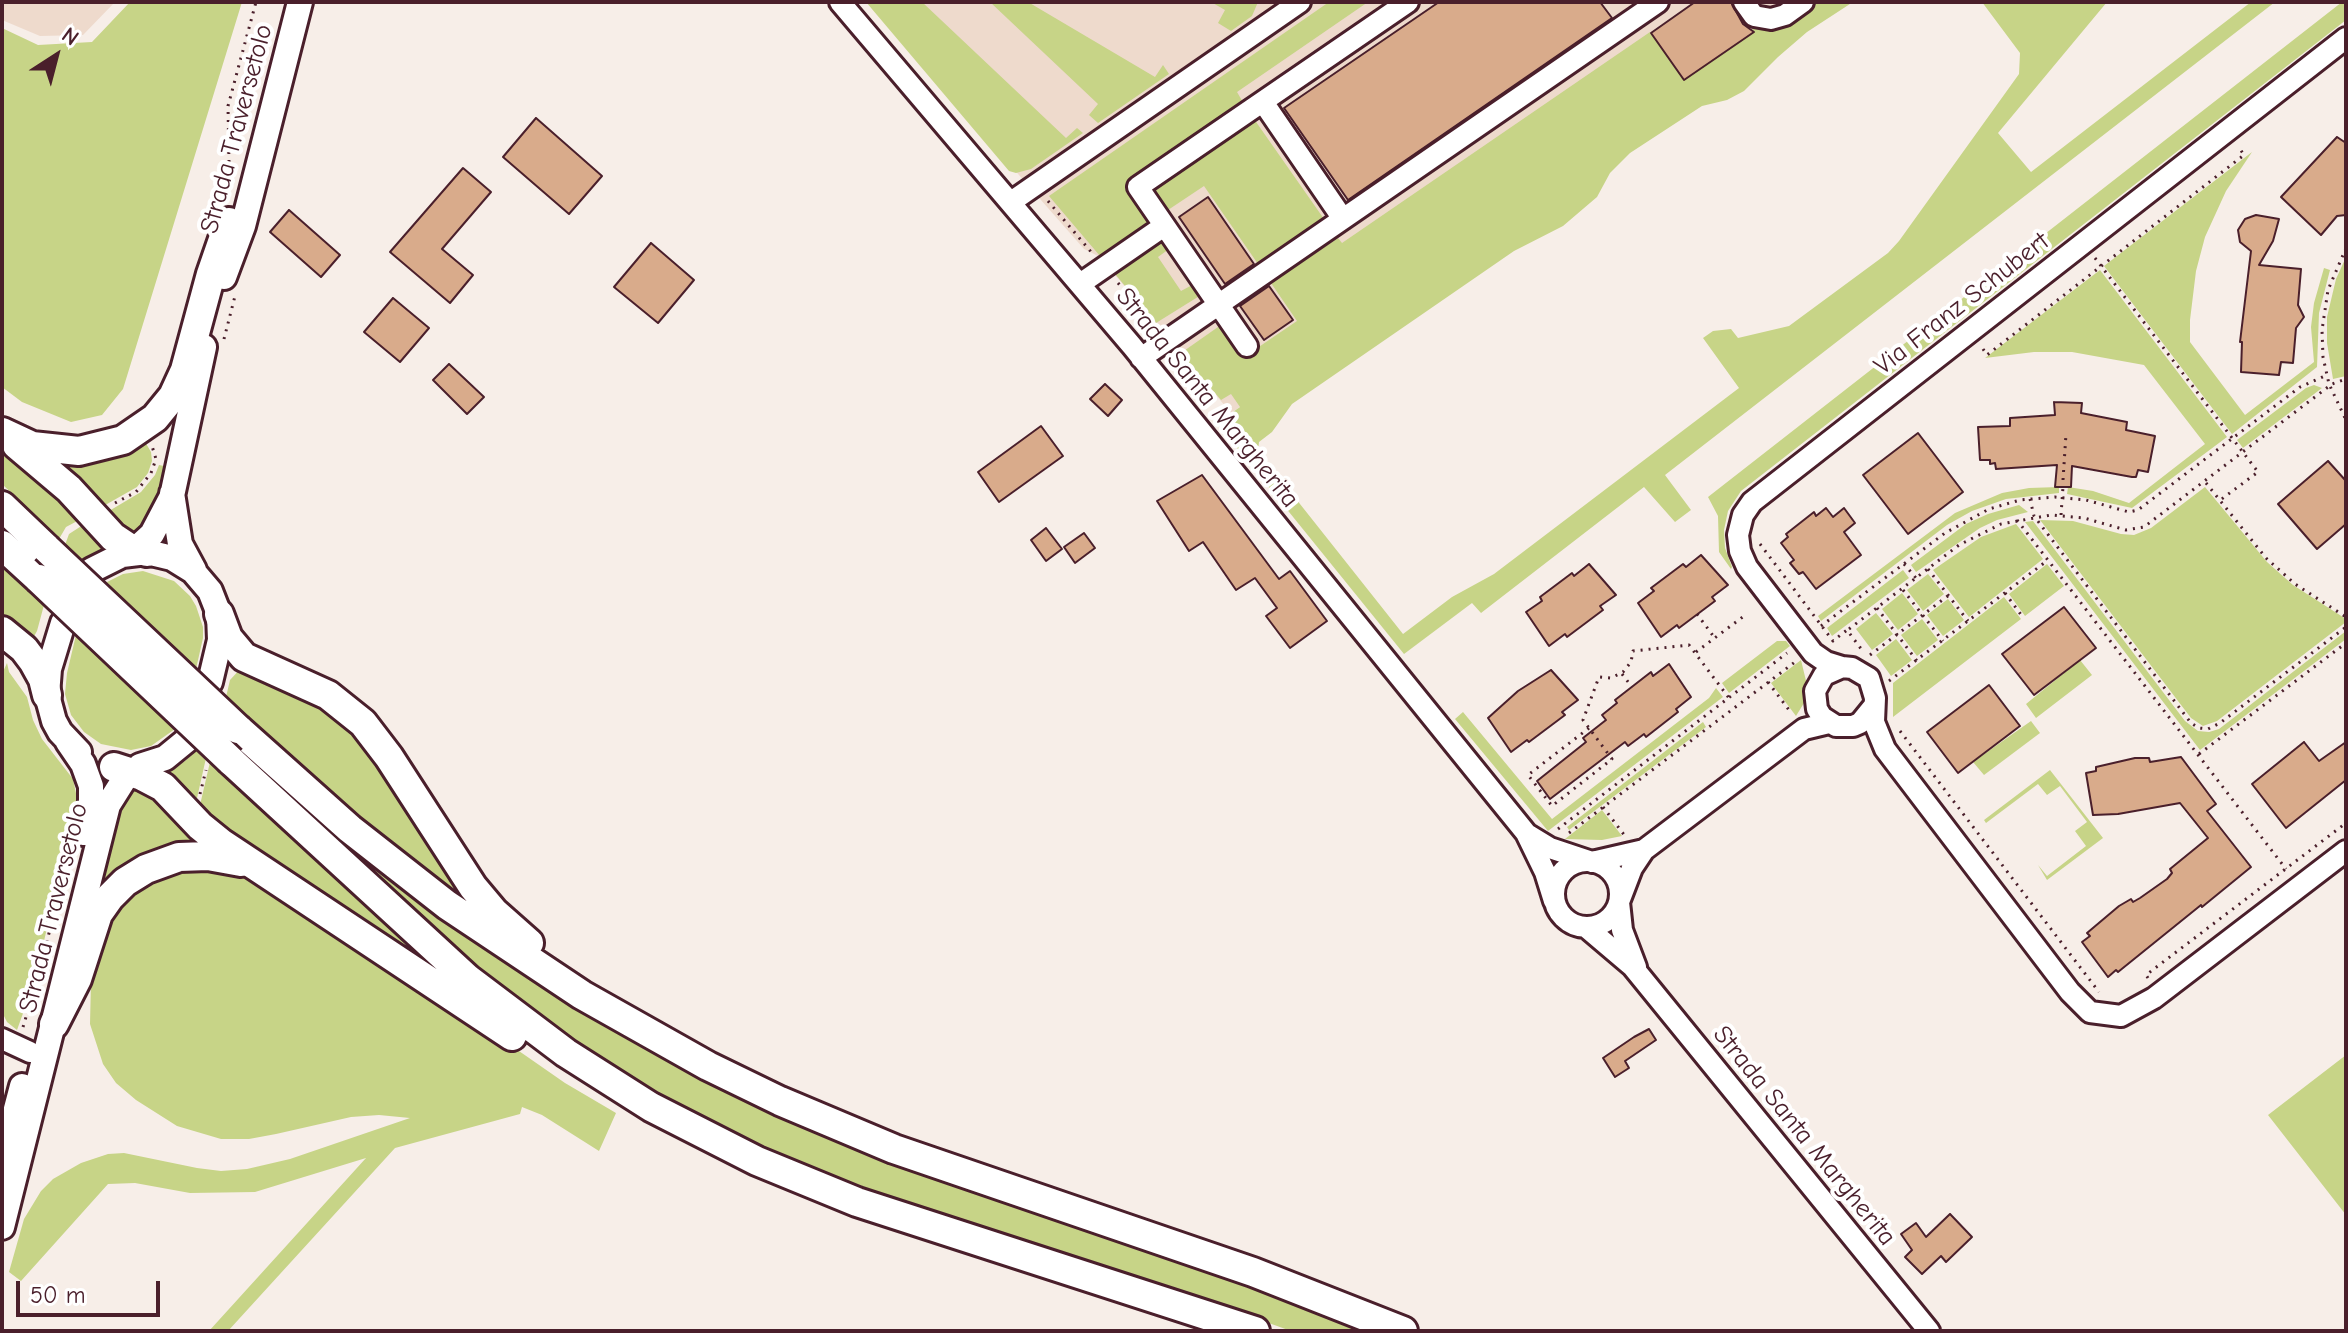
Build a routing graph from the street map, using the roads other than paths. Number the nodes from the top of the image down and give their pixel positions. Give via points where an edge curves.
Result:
1 (285, 2) edge
2 (300, 2) edge
3 (840, 2) edge
4 (1300, 2) edge
5 (1408, 2) edge
6 (1658, 2) edge
7 (1744, 2) edge
8 (1803, 2) edge
9 (2346, 38) edge
10 (1263, 102) junction
11 (1011, 202) junction
12 (1343, 219) junction
13 (229, 222) junction
14 (1164, 226) junction
15 (232, 278) junction
16 (1080, 284) junction
17 (1219, 304) junction
18 (1247, 346) dead end
19 (1141, 358) junction
20 (2, 432) edge
21 (172, 493) junction
22 (2, 506) edge
23 (2, 545) edge
24 (134, 552) junction
25 (92, 570) dead end
26 (202, 581) junction
27 (219, 614) junction
28 (63, 623) dead end
29 (2, 631) edge
30 (1803, 648) junction
31 (1842, 667) junction
32 (210, 682) dead end
33 (1816, 691) junction
34 (47, 695) junction
35 (1873, 707) junction
36 (1799, 722) junction
37 (1829, 723) junction
38 (1853, 726) junction
39 (187, 740) dead end
40 (68, 742) junction
41 (1885, 749) junction
42 (134, 767) junction
43 (1526, 833) junction
44 (1638, 842) junction
45 (2346, 851) edge
46 (1592, 862) junction
47 (265, 873) junction
48 (1554, 901) junction
49 (1619, 902) junction
50 (1586, 927) junction
51 (1639, 974) junction
52 (54, 1024) junction
53 (2, 1028) edge
54 (16, 1046) edge
55 (708, 1066) junction
56 (757, 1161) junction
57 (2, 1162) edge
58 (2, 1227) edge
59 (1255, 1331) edge
60 (1403, 1331) edge
61 (1929, 1331) edge

1 - 13 main road, Strada Traversetolo
2 - 15 main road, Strada Traversetolo
3 - 11 street, Strada Santa Margherita
4 - 11 street
5 - 10 street
6 - 12 street
7 - 8 street via 1754,16 1771,19
9 - 30 street, Via Franz Schubert via 1764,490 1743,515 1740,551
10 - 12 street
10 - 14 street via 1138,187
11 - 16 street, Strada Santa Margherita
12 - 17 street
13 - 15 main road, Strada Traversetolo
13 - 20 highway via 185,370 155,418 123,440 79,451 32,446
14 - 16 street
14 - 17 street
15 - 21 main road, Strada Traversetolo via 207,335
16 - 19 street, Strada Santa Margherita
17 - 18 street
17 - 19 street
19 - 43 street, Strada Santa Margherita
20 - 24 highway
21 - 24 main road via 156,529
21 - 26 main road via 180,544
22 - 55 highway, bridge via 350,829 447,905 582,995
23 - 56 highway, bridge via 438,952 532,1030 651,1107
24 - 25 main road
24 - 26 main road via 172,558
26 - 27 main road
27 - 32 main road via 220,640
27 - 55 highway via 228,638 244,657 328,695 363,723 473,887 506,924
28 - 34 main road, Strada Traversetolo
29 - 34 highway via 33,661
30 - 31 street, Via Franz Schubert
30 - 33 street, Via Franz Schubert
31 - 33 street via 1832,669
31 - 35 street via 1869,678
33 - 36 street
33 - 37 street via 1822,717
34 - 40 main road, Strada Traversetolo via 54,721
35 - 38 street
35 - 41 street
36 - 37 street
36 - 44 street
37 - 38 street
38 - 41 street
39 - 42 main road, Strada Traversetolo via 165,758
40 - 42 main road via 89,758
40 - 54 main road, Strada Traversetolo via 87,771 91,802
41 - 45 street via 2090,1012 2121,1016 2154,998
42 - 47 highway via 163,787 209,833
42 - 52 main road, Strada Traversetolo via 108,805
43 - 46 street, Strada Santa Margherita via 1550,848
43 - 48 street, Strada Santa Margherita
44 - 46 street
44 - 49 street
46 - 48 street via 1581,861 1563,871
46 - 49 street, Strada Santa Margherita via 1617,880
47 - 52 highway via 233,859 197,856 170,860 135,875 98,914 77,979
47 - 56 highway via 633,1115 677,1138
48 - 50 street, Strada Santa Margherita via 1566,920
49 - 50 street via 1607,920
49 - 51 street, Strada Santa Margherita via 1622,930
50 - 51 street, Strada Santa Margherita
51 - 61 street, Strada Santa Margherita
52 - 58 main road, Strada Traversetolo
53 - 54 street
54 - 57 main road, Strada Traversetolo
55 - 60 highway via 906,1154 1253,1272
56 - 59 highway via 908,1221

